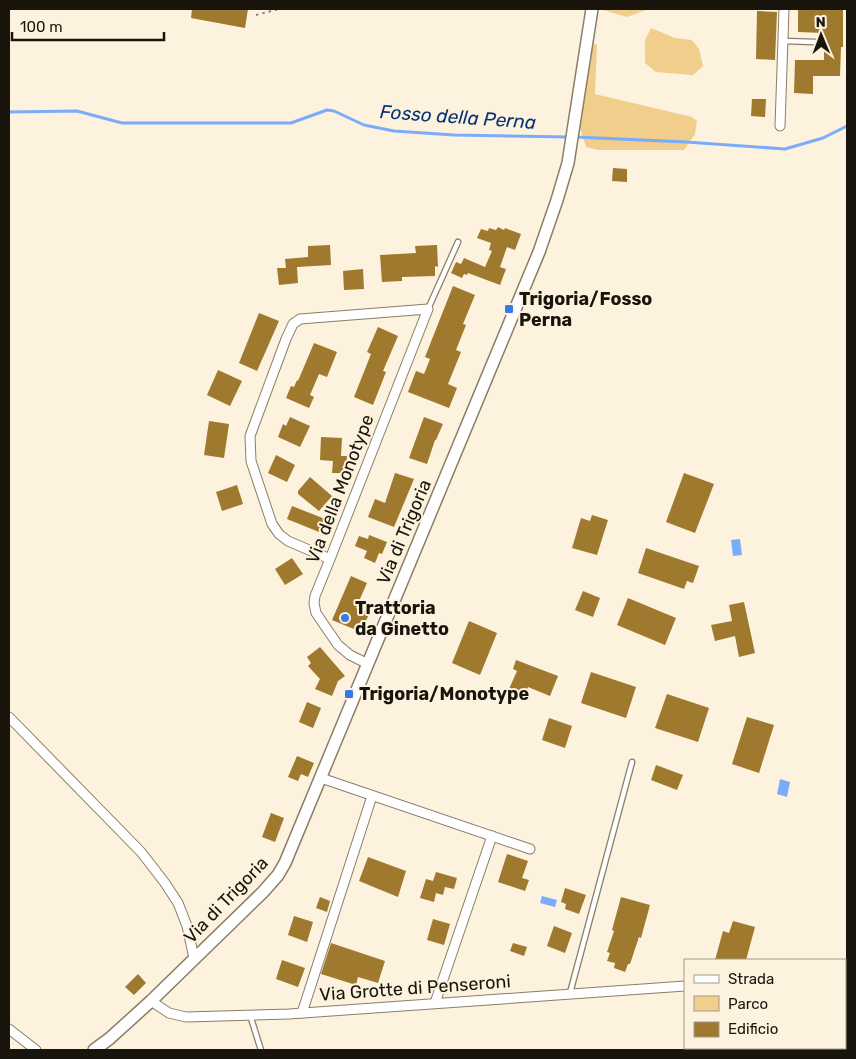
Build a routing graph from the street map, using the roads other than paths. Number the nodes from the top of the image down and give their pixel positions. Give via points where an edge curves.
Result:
1 (592, 9) edge
2 (784, 9) edge
3 (783, 41) junction
4 (815, 42) dead end
5 (780, 126) dead end
6 (458, 242) dead end
7 (428, 309) junction
8 (330, 559) junction
9 (368, 664) junction
10 (9, 717) edge
11 (632, 762) dead end
12 (321, 778) junction
13 (372, 796) junction
14 (492, 836) junction
15 (530, 849) dead end
16 (194, 958) junction
17 (684, 986) edge
18 (570, 993) junction
19 (151, 1001) junction
20 (434, 1003) junction
21 (302, 1013) junction
22 (250, 1015) junction
23 (9, 1029) edge
24 (36, 1050) edge
25 (94, 1050) edge
26 (261, 1050) edge

1 - 9 street, Via di Trigoria via 568,163 557,200 539,252
2 - 3 street
3 - 4 lane
3 - 5 street
6 - 7 lane
7 - 8 street, Via della Monotype
7 - 8 street via 300,319 293,324 286,339 250,436 251,461 279,534
8 - 9 street, Via della Monotype via 314,598 315,611 344,650
9 - 12 street, Via di Trigoria
10 - 16 street via 142,852 178,903
11 - 18 lane
12 - 13 street
12 - 16 street, Via di Trigoria via 278,875
13 - 14 street
13 - 21 street
14 - 15 street
14 - 20 street
16 - 19 street, Via di Trigoria
17 - 18 street, Via Grotte di Penseroni
18 - 20 street, Via Grotte di Penseroni
19 - 22 street, Via Grotte di Penseroni via 169,1013 183,1017
19 - 25 street, Via di Trigoria
20 - 21 street, Via Grotte di Penseroni
21 - 22 street, Via Grotte di Penseroni
22 - 26 lane
23 - 24 street

